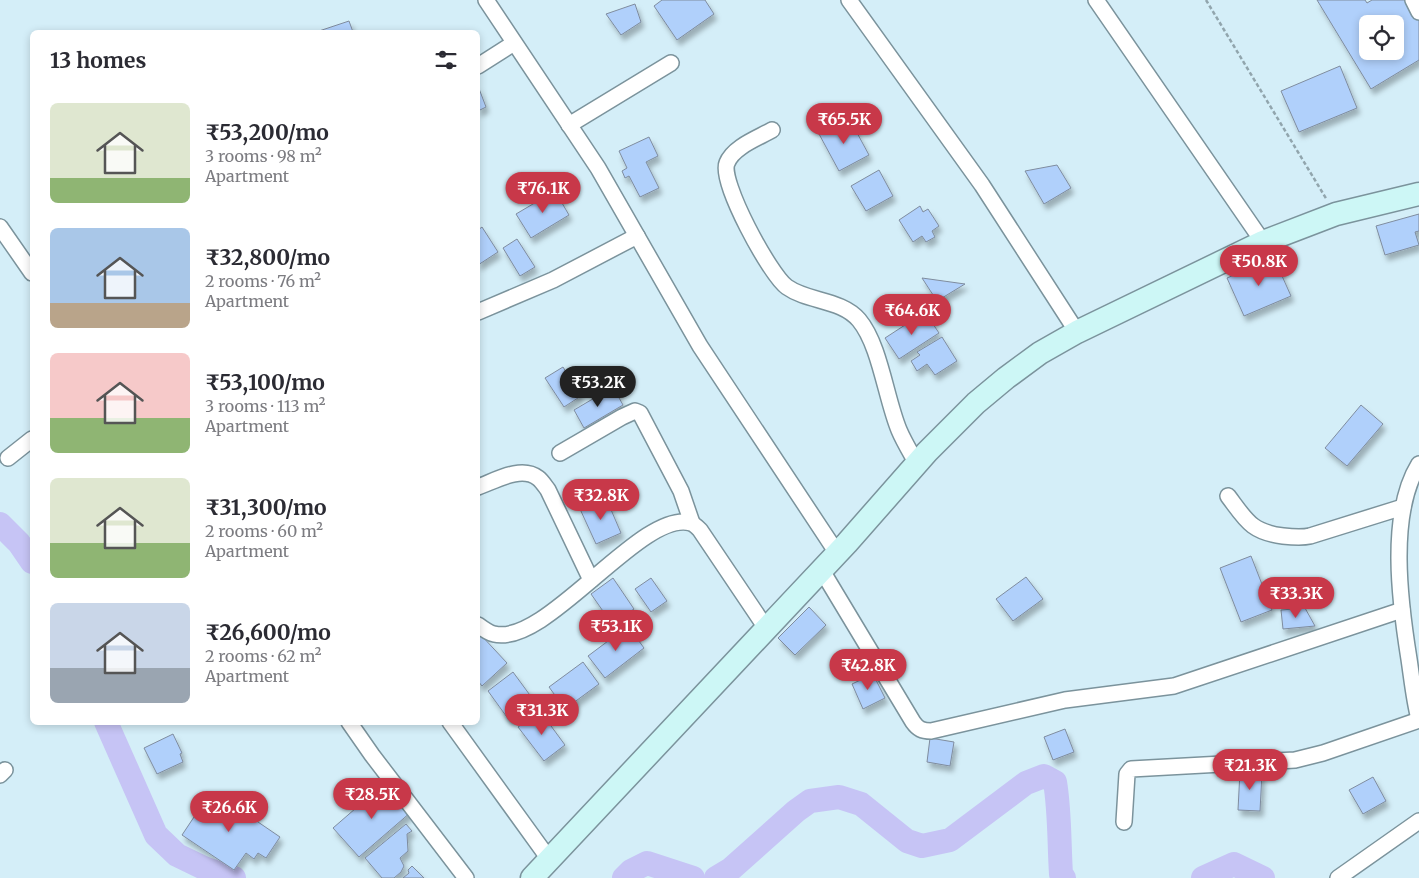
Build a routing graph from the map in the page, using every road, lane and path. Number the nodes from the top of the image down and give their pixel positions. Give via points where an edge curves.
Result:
1 (486, 0) edge
2 (849, 0) edge
3 (1096, 0) edge
4 (1206, 0) edge
5 (1413, 0) edge
6 (1419, 12) edge
7 (514, 42) junction
8 (671, 62) dead end
9 (480, 65) edge
10 (569, 125) junction
11 (772, 130) dead end
12 (1419, 194) edge
13 (1336, 214) junction
14 (0, 227) edge
15 (637, 236) junction
16 (1263, 242) junction
17 (30, 270) edge
18 (480, 311) edge
19 (1077, 332) junction
20 (30, 441) edge
21 (560, 452) dead end
22 (8, 458) dead end
23 (916, 464) junction
24 (1419, 464) edge
25 (480, 486) edge
26 (1228, 496) dead end
27 (1403, 507) junction
28 (692, 523) junction
29 (837, 553) junction
30 (821, 569) junction
31 (591, 580) junction
32 (1402, 610) junction
33 (480, 626) edge
34 (766, 628) junction
35 (1419, 720) edge
36 (351, 725) edge
37 (452, 725) edge
38 (1124, 822) dead end
39 (1419, 822) edge
40 (549, 859) junction
41 (466, 878) edge
42 (532, 878) edge
43 (1338, 878) edge

1 - 7 street
2 - 19 street via 982,185
3 - 16 street
4 - 13 path
5 - 6 street
7 - 9 street
7 - 10 street
8 - 10 street
10 - 15 street
11 - 23 street via 734,152 726,164 729,185 754,242 784,285 796,293 846,310 864,327 899,430
12 - 13 main road
13 - 16 main road
14 - 17 street
15 - 18 street via 553,280
15 - 29 street via 700,346
16 - 19 main road
19 - 23 main road via 1006,378 976,403
20 - 22 street
21 - 28 street via 622,417 640,413 681,491
23 - 29 main road
24 - 27 street
25 - 31 street via 519,472 539,478 548,490
26 - 27 street via 1245,519 1260,531 1298,538
27 - 32 street via 1399,550
28 - 31 street via 675,523 653,532
28 - 34 street via 700,530
29 - 30 main road
30 - 32 street via 913,722 923,731 1066,700 1174,686
30 - 34 main road
31 - 33 street via 531,626 508,635 493,634
32 - 35 street
34 - 40 main road
35 - 38 street via 1295,760 1131,769 1127,774
36 - 41 street
37 - 40 street
39 - 43 street
40 - 42 main road

